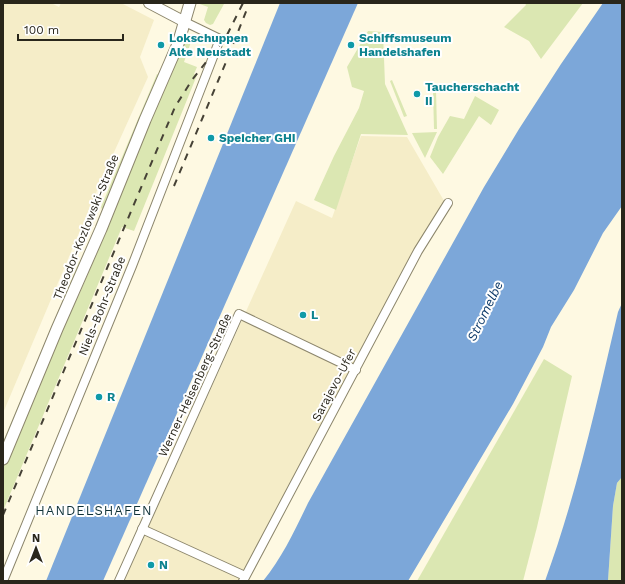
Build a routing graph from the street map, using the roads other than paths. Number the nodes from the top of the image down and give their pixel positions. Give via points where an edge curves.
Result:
1 (149, 3) edge
2 (190, 3) edge
3 (185, 22) junction
4 (448, 202) dead end
5 (356, 370) junction
6 (3, 459) edge
7 (142, 529) junction
8 (244, 579) edge
9 (3, 581) edge
10 (120, 581) edge

1 - 3 street
2 - 3 main road, Theodor-Kozlowski-Straße
3 - 6 main road, Theodor-Kozlowski-Straße via 101,229
3 - 9 street, Niels-Bohr-Straße via 220,39 132,266
4 - 5 street, Sarajevo-Ufer via 418,251
5 - 7 street, Werner-Heisenberg-Straße via 239,314
5 - 8 street, Sarajevo-Ufer
7 - 8 street
7 - 10 street, Werner-Heisenberg-Straße

